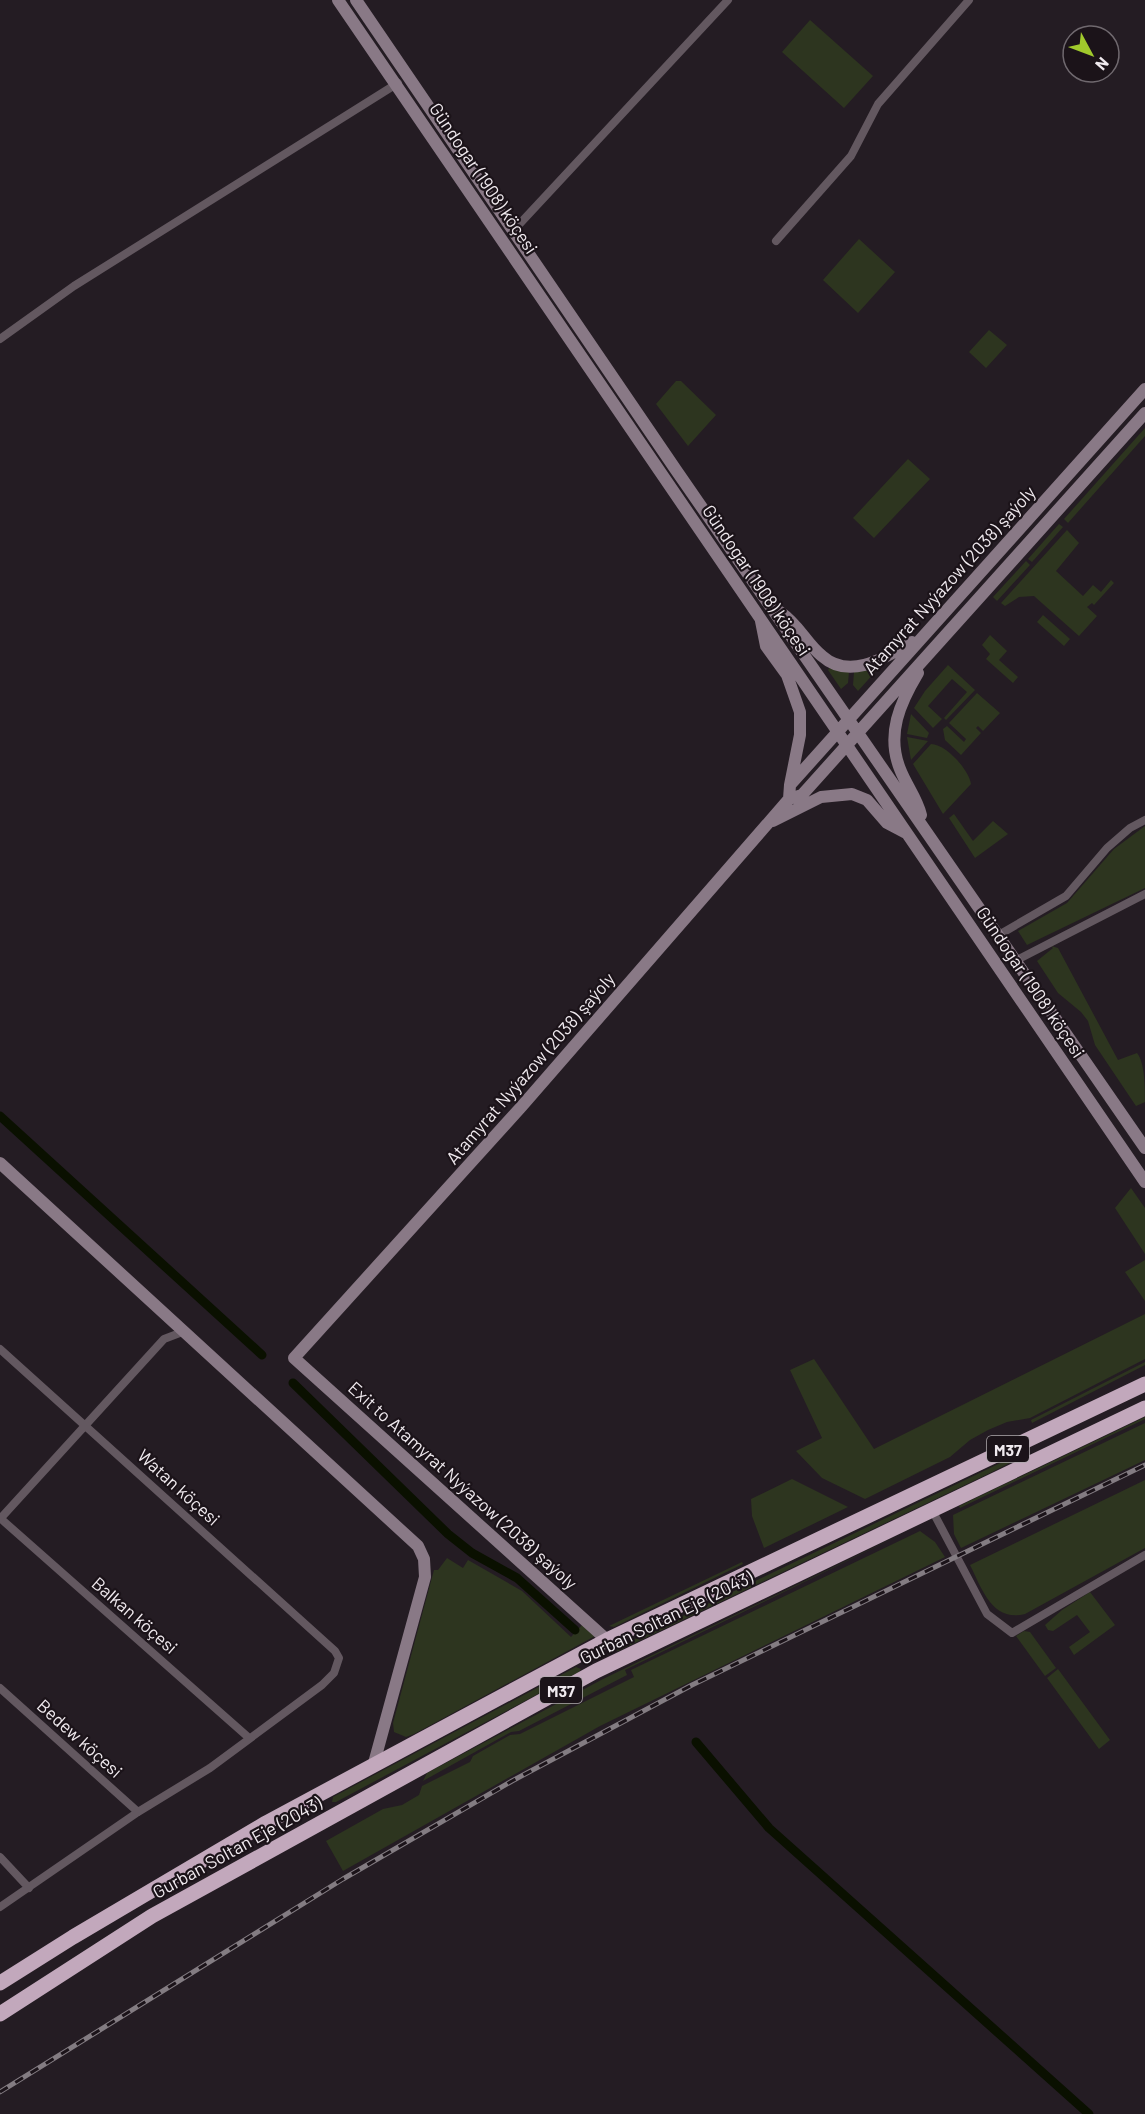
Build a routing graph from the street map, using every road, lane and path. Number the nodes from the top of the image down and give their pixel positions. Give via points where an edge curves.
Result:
1 (338, 0) edge
2 (356, 0) edge
3 (728, 0) edge
4 (969, 0) edge
5 (398, 83) junction
6 (508, 235) junction
7 (776, 241) dead end
8 (0, 339) edge
9 (1145, 389) edge
10 (1145, 412) edge
11 (772, 606) junction
12 (760, 617) junction
13 (923, 635) junction
14 (934, 647) junction
15 (849, 718) junction
16 (838, 731) junction
17 (859, 731) junction
18 (847, 744) junction
19 (790, 785) junction
20 (789, 799) junction
21 (1145, 820) edge
22 (924, 825) junction
23 (764, 826) junction
24 (909, 835) junction
25 (1145, 894) edge
26 (997, 936) junction
27 (1015, 961) junction
28 (1000, 969) junction
29 (1145, 1148) edge
30 (0, 1163) edge
31 (1145, 1182) edge
32 (185, 1331) junction
33 (0, 1349) edge
34 (294, 1358) joint
35 (1145, 1384) edge
36 (1145, 1407) edge
37 (85, 1424) junction
38 (932, 1510) junction
39 (0, 1519) edge
40 (1145, 1555) edge
41 (608, 1640) junction
42 (0, 1688) edge
43 (248, 1737) junction
44 (374, 1763) junction
45 (326, 1791) junction
46 (138, 1812) junction
47 (338, 1814) junction
48 (266, 1823) junction
49 (280, 1845) junction
50 (0, 1857) edge
51 (28, 1888) junction
52 (0, 1907) edge
53 (0, 1983) edge
54 (0, 2014) edge

1 - 5 main road, Gündogar (1908) köçesi
2 - 6 main road, Gündogar (1908) köçesi
3 - 6 street
4 - 7 street via 878,104 850,156
5 - 6 main road, Gündogar (1908) köçesi
5 - 8 street via 84,280
6 - 11 main road, Gündogar (1908) köçesi
6 - 12 main road, Gündogar (1908) köçesi
9 - 13 main road, Atamyrat Nyýazow (2038) şaýoly
10 - 14 main road, Atamyrat Nyýazow (2038) şaýoly
11 - 13 main road via 796,623 823,657 842,666 872,663
11 - 15 main road, Gündogar (1908) köçesi
12 - 16 main road, Gündogar (1908) köçesi
12 - 19 main road via 766,646 786,675 800,712 800,735
13 - 15 main road, Atamyrat Nyýazow (2038) şaýoly
14 - 17 main road, Atamyrat Nyýazow (2038) şaýoly
14 - 22 main road via 905,694 893,737 900,770 917,800
15 - 16 main road, Atamyrat Nyýazow (2038) şaýoly
15 - 17 main road, Gündogar (1908) köçesi
16 - 18 main road, Gündogar (1908) köçesi
16 - 19 main road, Atamyrat Nyýazow (2038) şaýoly
17 - 18 main road, Atamyrat Nyýazow (2038) şaýoly
17 - 22 main road, Gündogar (1908) köçesi
18 - 20 main road, Atamyrat Nyýazow (2038) şaýoly via 802,795
18 - 24 main road, Gündogar (1908) köçesi
19 - 20 main road
20 - 23 main road, Atamyrat Nyýazow (2038) şaýoly
21 - 26 street via 1107,848 1066,896
22 - 26 main road, Gündogar (1908) köçesi
23 - 24 main road via 821,797 844,794 867,800 887,823
23 - 34 main road, Atamyrat Nyýazow (2038) şaýoly via 514,1115
24 - 28 main road, Gündogar (1908) köçesi
25 - 27 street
26 - 27 main road, Gündogar (1908) köçesi
27 - 28 main road
27 - 29 main road, Gündogar (1908) köçesi
28 - 31 main road, Gündogar (1908) köçesi
30 - 32 main road
32 - 37 street via 164,1339
32 - 44 main road via 414,1540 422,1553 425,1577
33 - 37 street, Watan köçesi
34 - 41 main road, Exit to Atamyrat Nyýazow (2038) şaýoly
35 - 41 highway, Gurban Soltan Eje (2043) / M37
36 - 38 highway, Gurban Soltan Eje (2043) / M37
37 - 39 street
37 - 43 street, Watan köçesi via 335,1651 339,1662 329,1678
38 - 40 street via 987,1614 1012,1633
38 - 47 highway, Gurban Soltan Eje (2043) / M37 via 596,1671
39 - 43 street, Balkan köçesi
41 - 44 highway, Gurban Soltan Eje (2043) / M37
42 - 46 street, Bedew köçesi
43 - 46 street via 210,1768
44 - 45 highway, Gurban Soltan Eje (2043) / M37
45 - 47 highway via 324,1802
45 - 48 highway, Gurban Soltan Eje (2043) / M37
46 - 51 street
47 - 49 highway, Gurban Soltan Eje (2043) / M37
48 - 49 highway via 280,1835
48 - 53 highway, Gurban Soltan Eje (2043) / M37
49 - 54 highway, Gurban Soltan Eje (2043) / M37 via 152,1917
50 - 51 street
51 - 52 street

